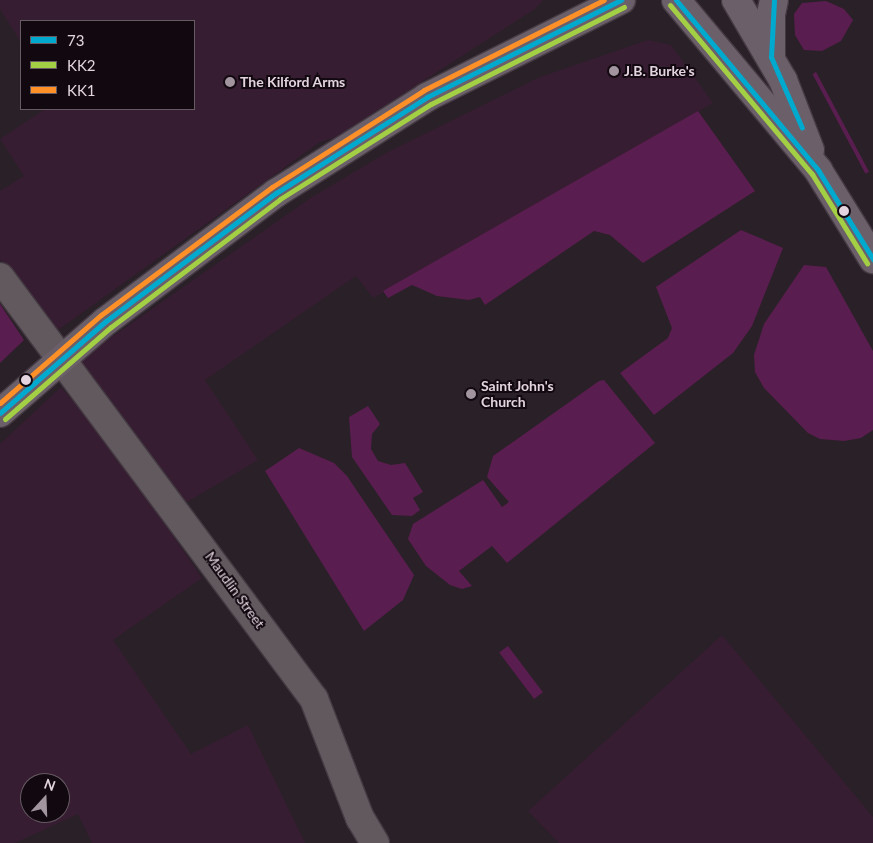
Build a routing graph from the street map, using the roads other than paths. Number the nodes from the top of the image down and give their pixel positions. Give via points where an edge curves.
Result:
1 (621, 0) edge
2 (676, 0) edge
3 (736, 0) edge
4 (774, 0) edge
5 (772, 57) junction
6 (818, 170) junction
7 (873, 259) edge
8 (0, 277) edge
9 (59, 358) junction
10 (0, 412) edge
11 (375, 843) edge

1 - 9 main road via 427,97 276,193
2 - 6 main road
3 - 5 main road
4 - 5 main road via 771,14
5 - 6 main road
6 - 7 main road
8 - 9 street, Maudlin Street
9 - 10 main road
9 - 11 street, Maudlin Street via 179,513 314,699 360,818

